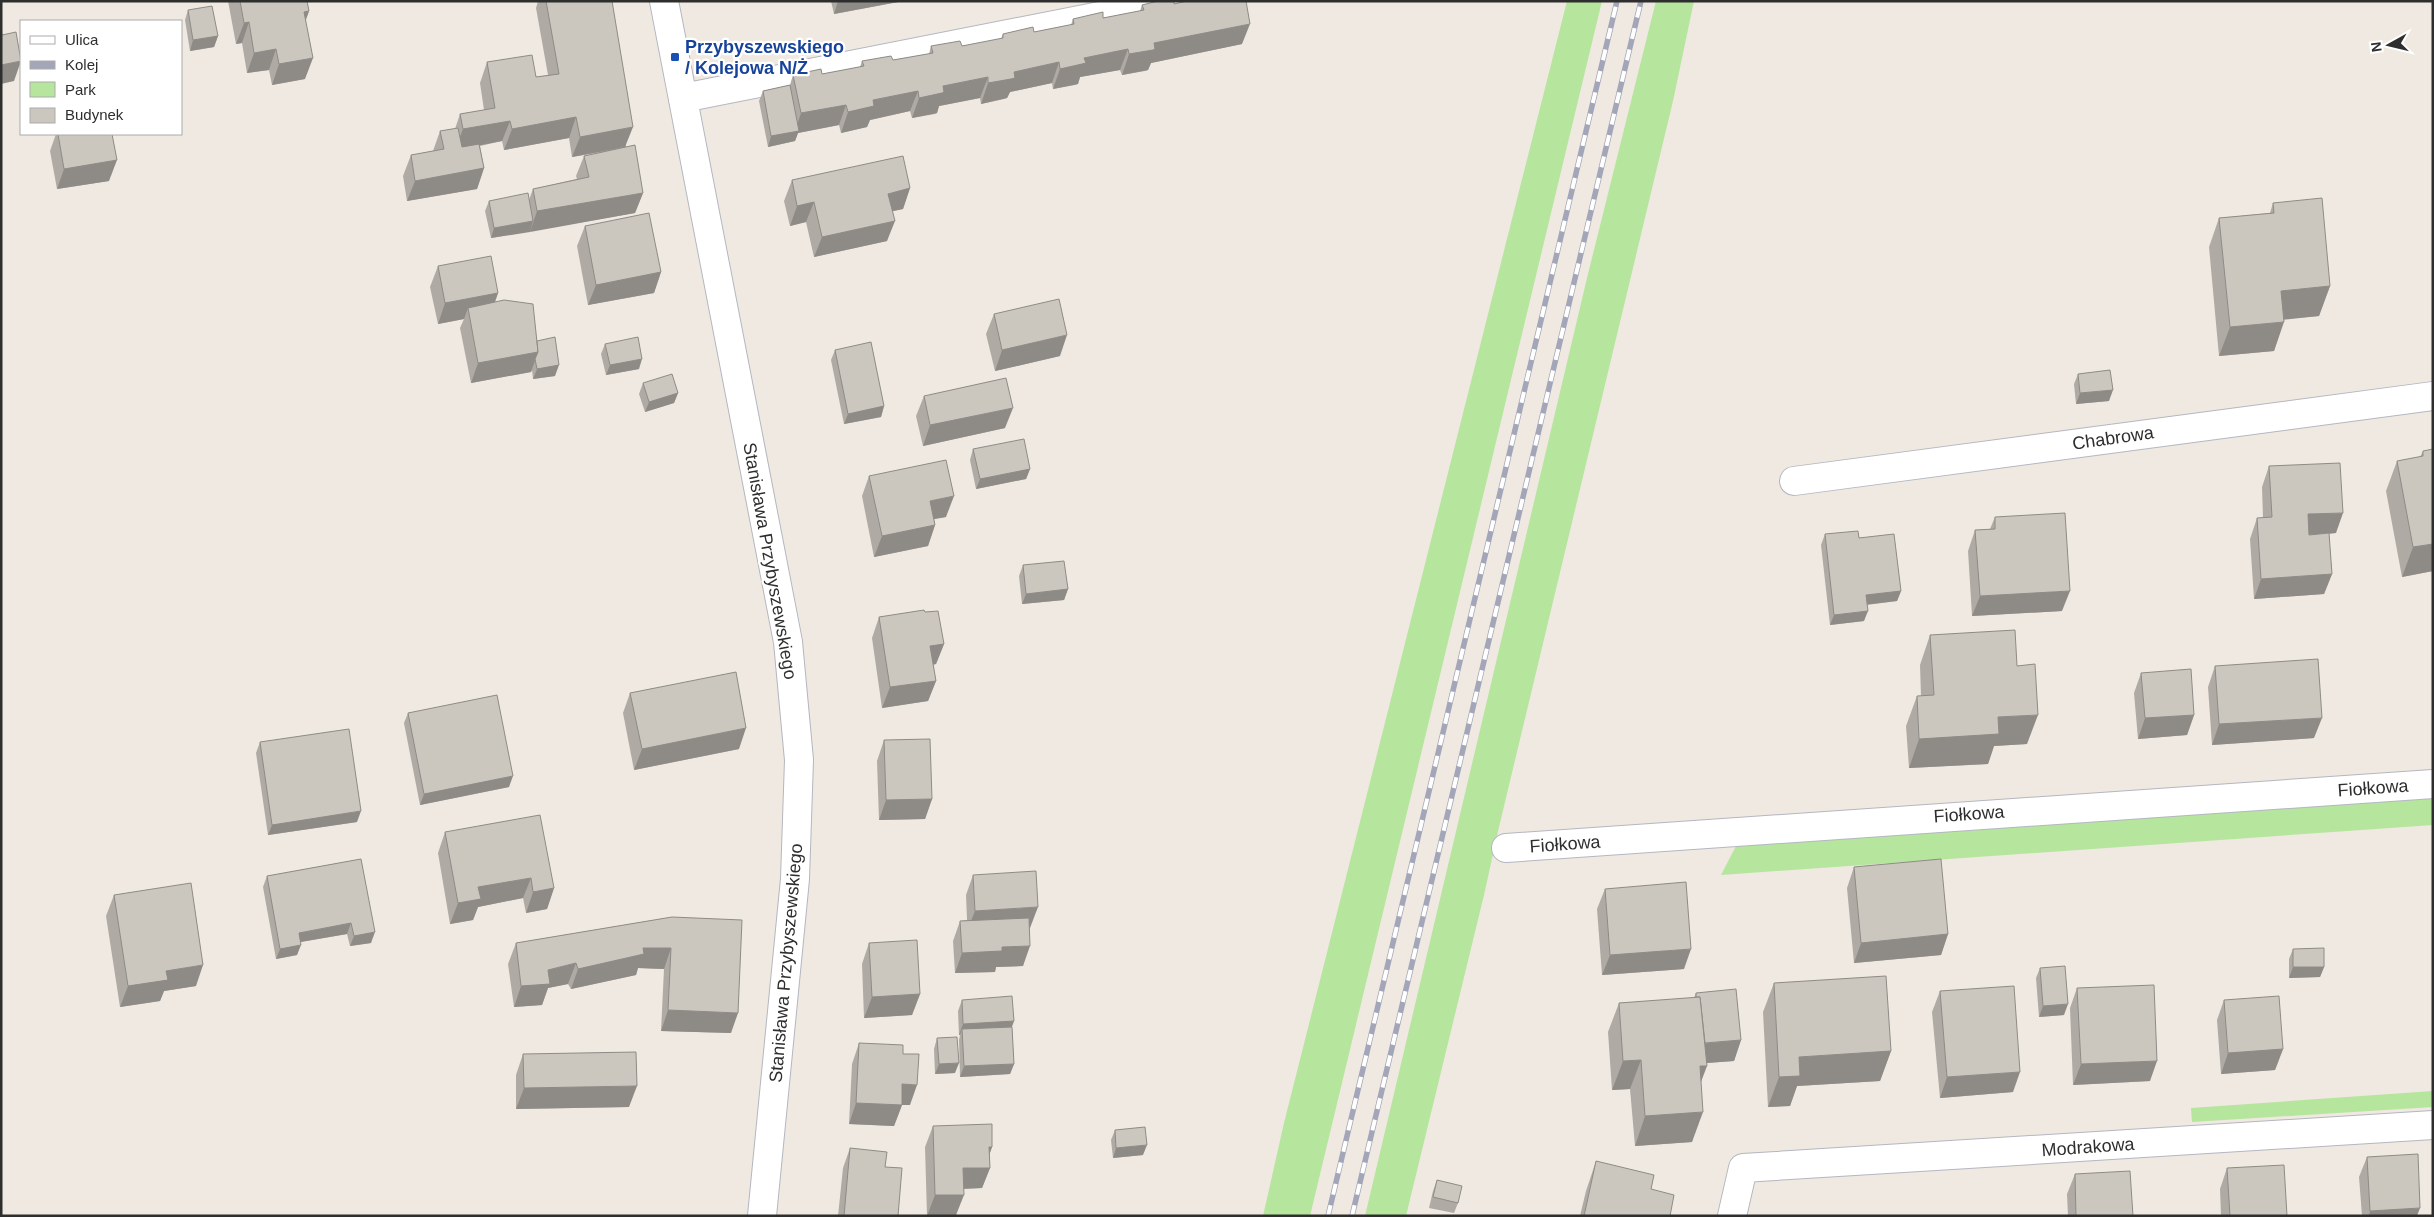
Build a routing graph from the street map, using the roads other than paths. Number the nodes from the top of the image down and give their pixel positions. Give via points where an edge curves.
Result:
1 (664, 1) edge
2 (1176, 1) edge
3 (683, 98) junction
4 (2433, 396) edge
5 (1794, 480) dead end
6 (2433, 784) edge
7 (1506, 848) dead end
8 (2433, 1125) edge
9 (762, 1216) edge
10 (1732, 1216) edge

1 - 3 street, Stanisława Przybyszewskiego
2 - 3 street
3 - 9 street, Stanisława Przybyszewskiego via 788,642 799,760 795,879
4 - 5 street, Chabrowa
6 - 7 street, Fiołkowa
8 - 10 street, Modrakowa via 1743,1168

